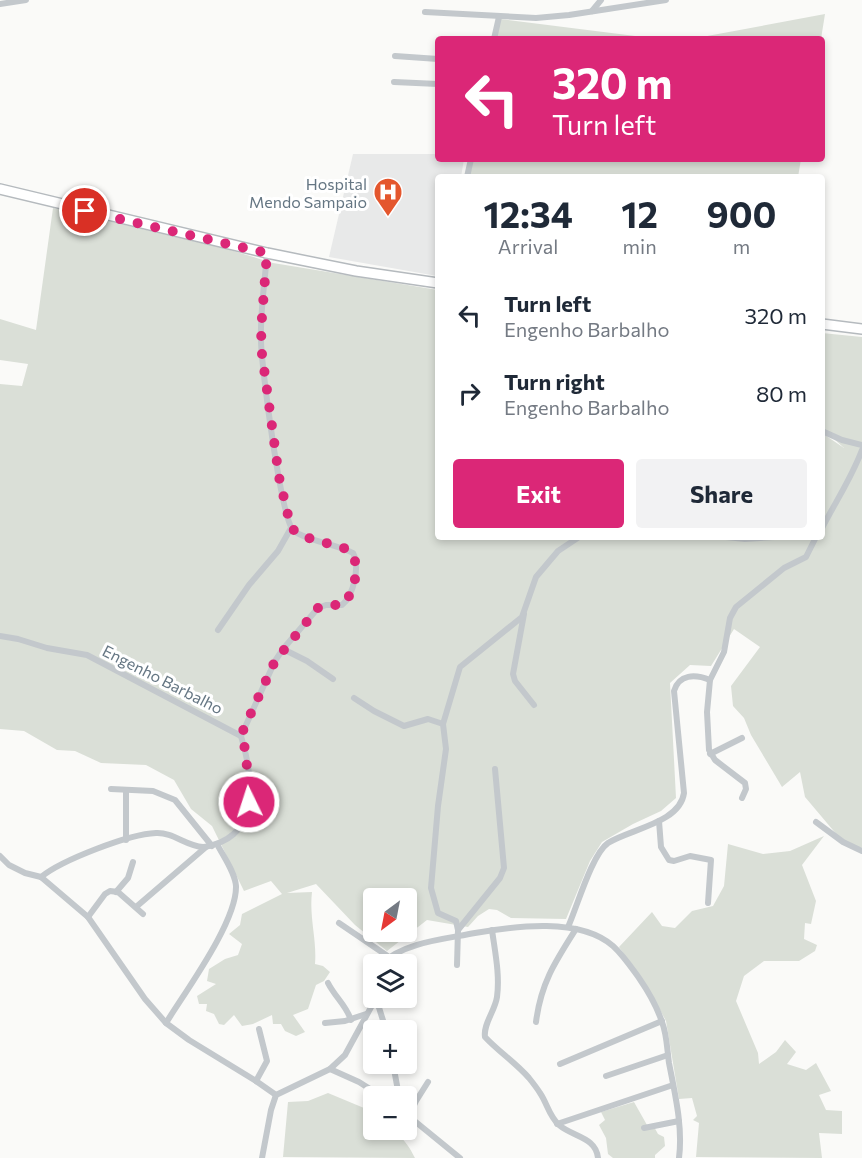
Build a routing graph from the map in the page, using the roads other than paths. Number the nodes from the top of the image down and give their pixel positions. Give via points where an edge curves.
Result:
1 (26, 0) edge
2 (601, 0) edge
3 (666, 0) edge
4 (0, 4) edge
5 (591, 11) junction
6 (425, 12) dead end
7 (499, 17) junction
8 (495, 36) edge
9 (395, 56) dead end
10 (435, 59) edge
11 (394, 82) dead end
12 (435, 84) edge
13 (0, 189) edge
14 (267, 253) junction
15 (435, 282) edge
16 (825, 324) edge
17 (862, 329) edge
18 (825, 432) edge
19 (862, 445) edge
20 (862, 450) edge
21 (825, 514) edge
22 (291, 528) junction
23 (574, 540) edge
24 (814, 540) edge
25 (524, 613) junction
26 (218, 630) dead end
27 (0, 636) edge
28 (283, 649) junction
29 (333, 679) dead end
30 (710, 680) junction
31 (354, 698) dead end
32 (534, 705) dead end
33 (443, 724) junction
34 (241, 735) junction
35 (742, 738) dead end
36 (710, 754) junction
37 (495, 769) dead end
38 (111, 789) dead end
39 (126, 790) junction
40 (742, 798) dead end
41 (659, 821) junction
42 (816, 822) dead end
43 (126, 840) junction
44 (212, 846) junction
45 (862, 851) edge
46 (0, 856) edge
47 (133, 862) dead end
48 (42, 877) junction
49 (116, 892) junction
50 (708, 903) dead end
51 (136, 907) junction
52 (143, 914) dead end
53 (88, 917) junction
54 (339, 923) dead end
55 (568, 927) junction
56 (576, 929) junction
57 (492, 930) junction
58 (457, 933) junction
59 (385, 954) edge
60 (397, 954) edge
61 (457, 965) dead end
62 (328, 983) dead end
63 (370, 1008) edge
64 (366, 1014) junction
65 (351, 1020) junction
66 (662, 1021) junction
67 (536, 1022) dead end
68 (166, 1023) junction
69 (326, 1023) dead end
70 (259, 1029) dead end
71 (668, 1054) junction
72 (560, 1064) dead end
73 (330, 1069) junction
74 (606, 1076) dead end
75 (256, 1081) junction
76 (428, 1082) dead end
77 (674, 1084) junction
78 (365, 1086) edge
79 (276, 1095) junction
80 (417, 1099) edge
81 (679, 1121) junction
82 (417, 1122) edge
83 (557, 1124) junction
84 (644, 1128) dead end
85 (262, 1158) edge
86 (460, 1158) edge
87 (598, 1158) edge
88 (679, 1158) edge

1 - 4 street
2 - 5 street
3 - 5 street
5 - 7 street
6 - 7 street
7 - 8 street
9 - 10 street
11 - 12 street
13 - 14 main road
14 - 15 main road
14 - 22 street via 262,354 279,477
16 - 17 main road
18 - 19 street
20 - 21 street via 847,486
22 - 26 street
22 - 28 street via 302,536 347,549 356,562 350,597 342,605 318,608
23 - 25 street via 558,551 536,577
24 - 30 street via 806,557 784,568 736,607 724,652
25 - 32 street via 513,674
25 - 33 street via 462,664
27 - 34 street, Engenho Barbalho via 87,655
28 - 29 street
28 - 34 street
30 - 36 street via 706,726
30 - 41 street via 683,677 674,688 683,796 673,813
31 - 33 street via 404,726 428,719
33 - 58 street via 446,749 431,888 438,913 456,921
34 - 44 street via 246,752 246,816 231,838
35 - 36 street
36 - 40 street via 746,785
37 - 58 street via 504,868
38 - 39 street
39 - 43 street
39 - 44 street via 153,790 175,800
41 - 50 street via 661,847 669,860 690,856 711,860
41 - 55 street via 604,847 594,861
42 - 45 street
43 - 44 street via 159,832 188,845
43 - 48 street via 70,859
44 - 51 street
44 - 68 street via 236,884 233,907
46 - 48 street via 25,873
47 - 49 street via 128,878
48 - 53 street
49 - 51 street
49 - 53 street via 105,894
51 - 52 street
53 - 68 street
54 - 59 street
55 - 56 street
55 - 57 street
56 - 66 street via 611,944 622,955 648,991
56 - 67 street via 548,975
57 - 58 street
57 - 83 street via 498,990 485,1037 528,1077
58 - 60 street
58 - 61 street
62 - 65 street
63 - 64 street
64 - 65 street
64 - 73 street via 345,1055
65 - 69 street
66 - 71 street
66 - 72 street
68 - 75 street
70 - 75 street via 267,1061
71 - 74 street
71 - 77 street
73 - 78 street
73 - 79 street
75 - 79 street
76 - 80 street
77 - 81 street
77 - 83 street
79 - 85 street
81 - 84 street
81 - 88 street
82 - 86 street
83 - 87 street via 591,1142

